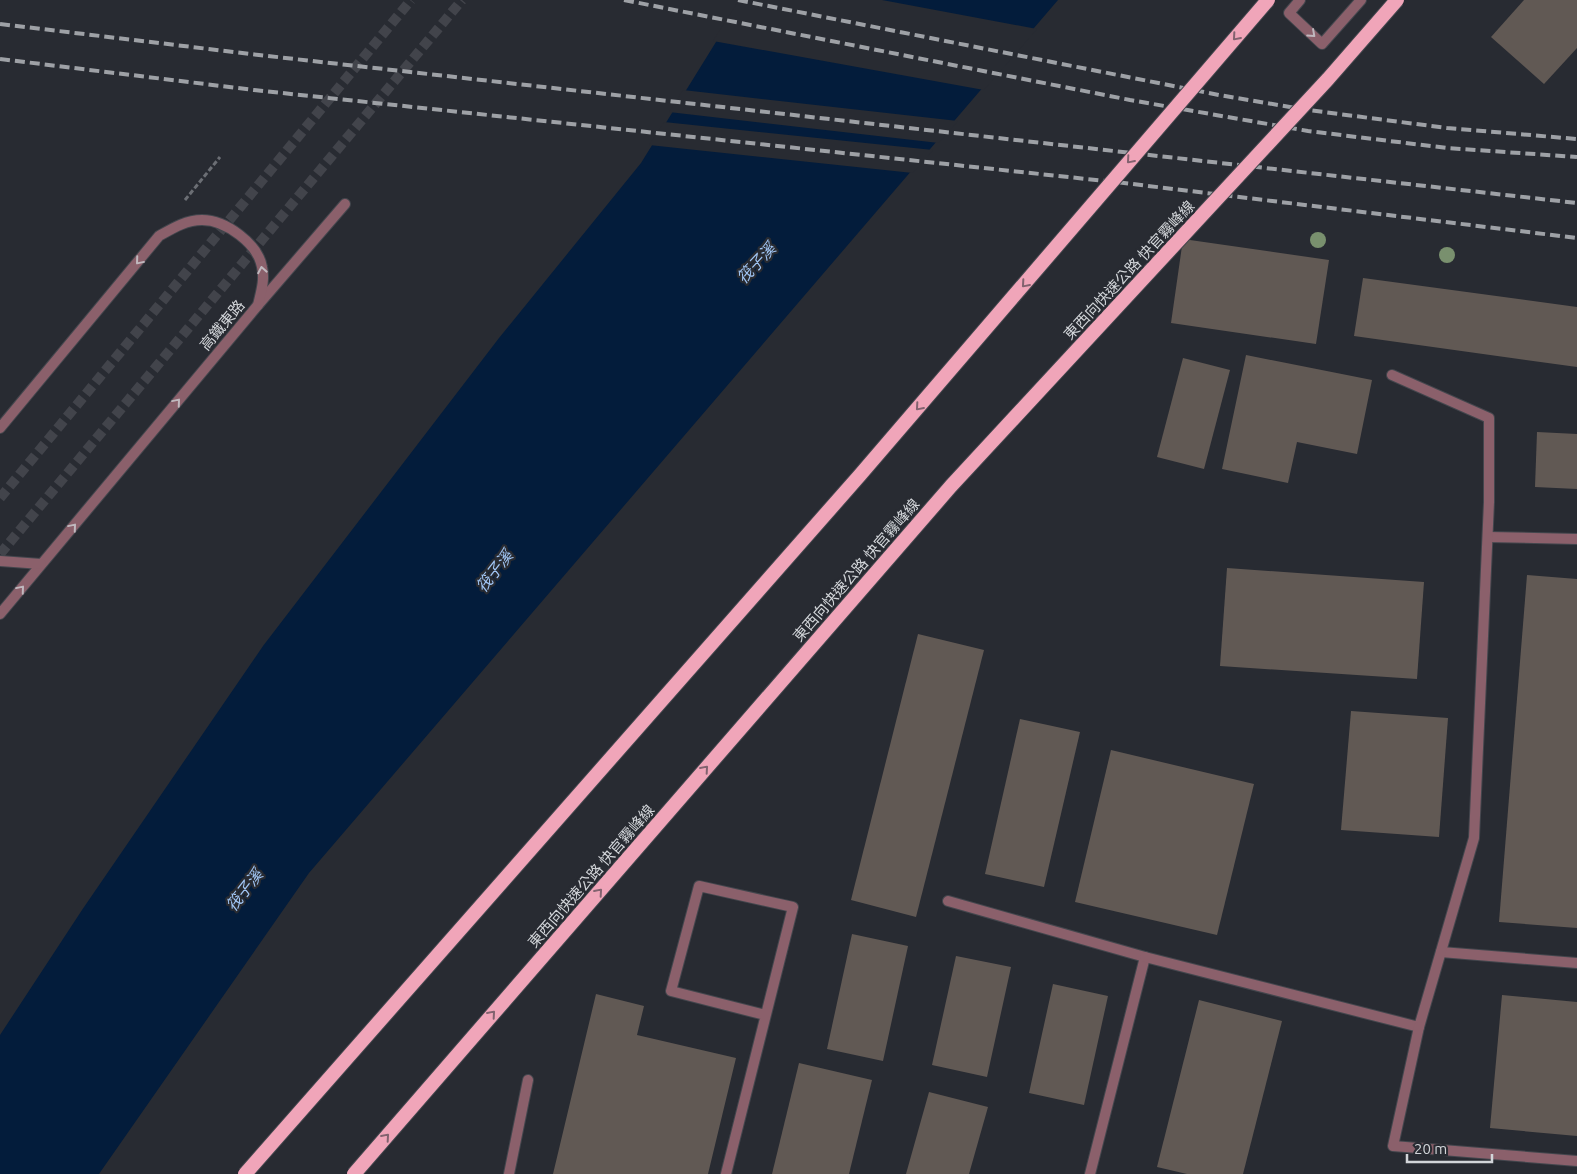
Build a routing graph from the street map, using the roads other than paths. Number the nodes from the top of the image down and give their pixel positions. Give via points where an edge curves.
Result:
1 (1268, 0) edge
2 (1300, 0) edge
3 (1361, 0) edge
4 (1397, 0) edge
5 (345, 204) dead end
6 (258, 305) junction
7 (1392, 375) dead end
8 (0, 428) edge
9 (1488, 537) junction
10 (1577, 539) edge
11 (0, 561) edge
12 (41, 564) junction
13 (0, 614) edge
14 (948, 901) dead end
15 (1441, 952) junction
16 (1145, 957) junction
17 (1577, 963) edge
18 (765, 1016) junction
19 (1419, 1027) junction
20 (528, 1080) dead end
21 (1577, 1161) edge
22 (245, 1174) edge
23 (354, 1174) edge
24 (509, 1174) edge
25 (726, 1174) edge
26 (1090, 1174) edge

1 -> 22 highway, bridge via 854,483
2 -> 3 street via 1289,14 1322,44
23 -> 4 highway, 東西向快速公路 快官霧峰線, bridge via 951,486 1328,79
5 - 6 street
6 -> 8 street, 高鐵東路 via 264,283 262,266 254,248 241,235 222,225 203,220 180,224 159,236
12 -> 6 street, 高鐵東路
7 - 9 street via 1489,418
9 - 10 street
9 - 15 street via 1474,838
11 - 12 street
13 -> 12 street, 高鐵東路
14 - 16 street
15 - 17 street
15 - 19 street
16 - 19 street
16 - 26 street
18 - 18 street via 793,907 699,886 671,992
18 - 25 street
19 - 21 street via 1393,1146
20 - 24 street

